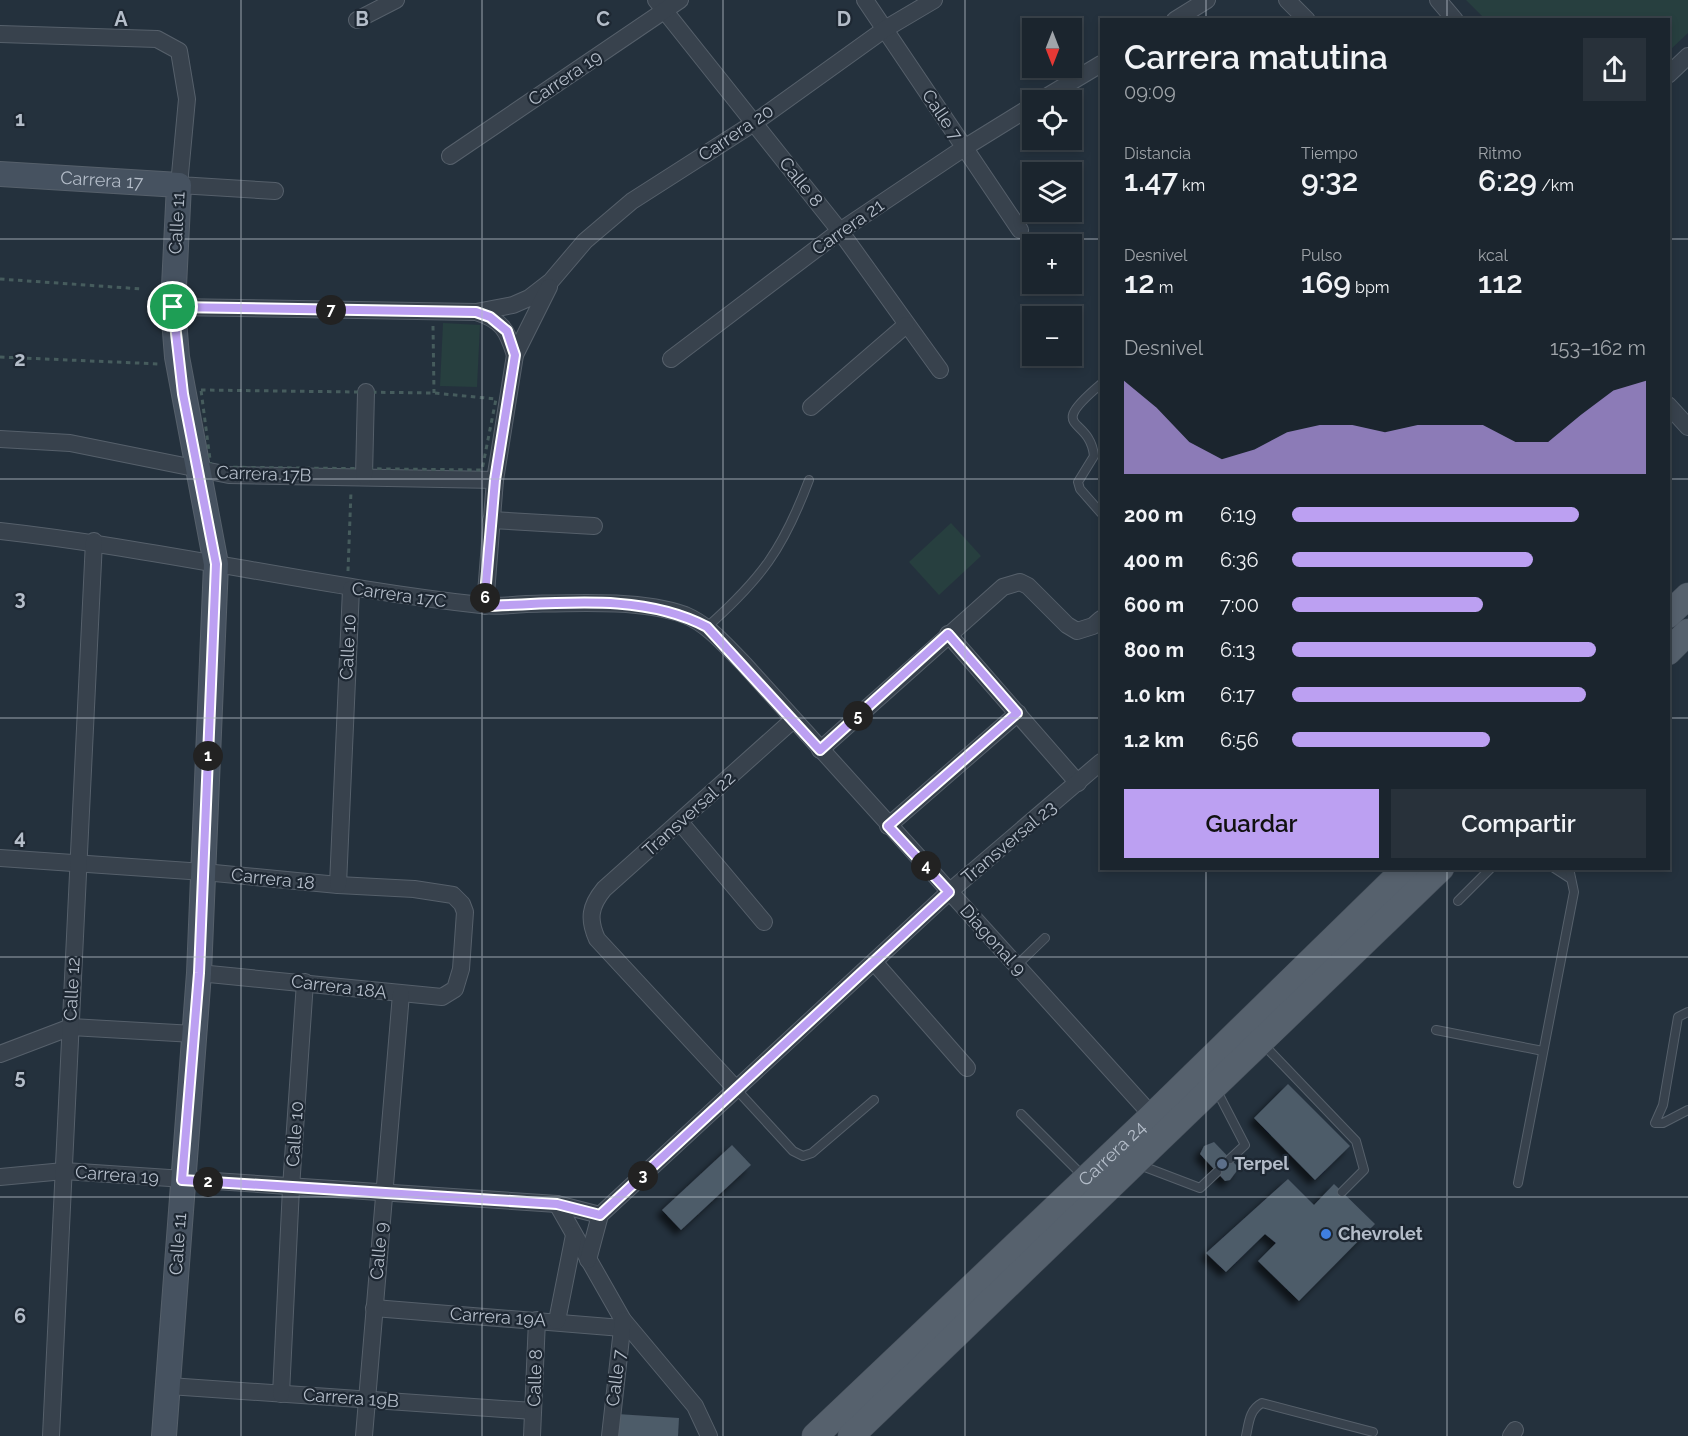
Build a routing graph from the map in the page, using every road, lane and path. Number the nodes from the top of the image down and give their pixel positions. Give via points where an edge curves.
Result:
1 (396, 0) edge
2 (680, 0) edge
3 (865, 0) edge
4 (934, 0) edge
5 (1207, 0) edge
6 (1287, 0) edge
7 (1438, 0) edge
8 (660, 5) edge
9 (1178, 18) edge
10 (1305, 18) edge
11 (1453, 18) edge
12 (357, 20) dead end
13 (885, 29) junction
14 (0, 34) edge
15 (1688, 56) edge
16 (1100, 65) edge
17 (1670, 73) edge
18 (1058, 90) edge
19 (1022, 112) edge
20 (754, 123) junction
21 (964, 148) junction
22 (450, 156) dead end
23 (0, 174) edge
24 (179, 185) junction
25 (275, 191) dead end
26 (1020, 230) dead end
27 (840, 231) junction
28 (0, 279) edge
29 (551, 281) junction
30 (142, 289) dead end
31 (173, 307) junction
32 (476, 312) junction
33 (433, 321) dead end
34 (906, 325) junction
35 (515, 355) junction
36 (0, 357) edge
37 (671, 359) dead end
38 (162, 364) dead end
39 (940, 370) dead end
40 (1100, 385) edge
41 (366, 392) junction
42 (434, 393) junction
43 (811, 407) dead end
44 (1670, 407) edge
45 (1688, 427) edge
46 (0, 439) edge
47 (197, 470) junction
48 (359, 475) junction
49 (495, 480) junction
50 (809, 480) dead end
51 (1100, 512) edge
52 (491, 520) junction
53 (594, 526) dead end
54 (0, 531) edge
55 (94, 542) junction
56 (216, 564) junction
57 (349, 588) junction
58 (484, 606) junction
59 (1097, 623) edge
60 (707, 627) junction
61 (1688, 632) edge
62 (948, 634) junction
63 (1670, 650) edge
64 (1017, 713) junction
65 (793, 720) junction
66 (820, 750) junction
67 (1100, 763) edge
68 (1078, 783) junction
69 (680, 822) junction
70 (888, 826) junction
71 (0, 858) edge
72 (78, 863) junction
73 (1404, 870) edge
74 (1440, 870) edge
75 (1489, 870) edge
76 (1557, 870) edge
77 (1569, 870) edge
78 (204, 872) junction
79 (1571, 879) junction
80 (338, 885) junction
81 (949, 892) junction
82 (1458, 901) dead end
83 (764, 922) dead end
84 (1045, 938) dead end
85 (875, 963) junction
86 (1016, 966) junction
87 (461, 969) joint
88 (199, 973) junction
89 (305, 982) junction
90 (401, 994) junction
91 (1688, 1012) edge
92 (71, 1027) junction
93 (1436, 1030) dead end
94 (194, 1034) junction
95 (1262, 1043) junction
96 (1543, 1051) junction
97 (0, 1054) edge
98 (967, 1068) dead end
99 (1215, 1088) junction
100 (737, 1090) junction
101 (874, 1100) dead end
102 (1688, 1110) edge
103 (1021, 1114) dead end
104 (1160, 1125) junction
105 (1230, 1159) dead end
106 (1137, 1163) junction
107 (64, 1171) junction
108 (1217, 1172) dead end
109 (0, 1177) edge
110 (1085, 1179) junction
111 (182, 1180) junction
112 (1518, 1183) dead end
113 (291, 1188) junction
114 (383, 1192) junction
115 (1342, 1192) dead end
116 (557, 1204) junction
117 (600, 1215) junction
118 (574, 1235) junction
119 (588, 1260) junction
120 (374, 1308) junction
121 (537, 1320) junction
122 (557, 1321) junction
123 (623, 1324) junction
124 (168, 1386) junction
125 (281, 1394) junction
126 (367, 1400) junction
127 (533, 1411) junction
128 (1373, 1432) dead end
129 (51, 1436) edge
130 (164, 1436) edge
131 (364, 1436) edge
132 (532, 1436) edge
133 (610, 1436) edge
134 (709, 1436) edge
135 (815, 1436) edge
136 (851, 1436) edge
137 (1246, 1436) edge

1 - 12 street
2 - 8 street, Carrera 19
3 - 13 street, Calle 7
4 - 13 street, Carrera 20
5 - 9 street
6 - 10 street
7 - 11 street
8 - 20 street, Calle 8
8 - 22 street, Carrera 19
13 - 20 street, Carrera 20
13 - 21 street, Calle 7
14 - 24 street, Calle 11 via 158,39 179,51 187,99
15 - 17 street
16 - 18 street
19 - 21 street, Carrera 21
20 - 27 street, Calle 8
20 - 29 street, Carrera 20 via 632,201 585,241
21 - 26 street, Calle 7
21 - 27 street, Carrera 21
23 - 24 street, Carrera 17
24 - 25 street, Carrera 17
24 - 31 street, Calle 11
27 - 34 street, Calle 8
27 - 37 street, Carrera 21
28 - 30 path
29 - 32 street via 530,298
29 - 35 street
31 - 32 street
31 - 47 street, Calle 11 via 178,366
32 - 35 street via 490,317 507,331
33 - 42 path
34 - 39 street, Calle 8
34 - 43 street
35 - 49 street
36 - 38 path
40 - 51 lane via 1075,408 1072,416 1094,451 1092,461 1079,478 1079,486
41 - 42 path
41 - 48 street
41 - 48 path via 201,390 212,467
42 - 48 path via 496,399 482,470
44 - 45 street
46 - 47 street, Carrera 17B via 70,443
47 - 48 street, Carrera 17B via 229,476
47 - 56 street, Calle 11
48 - 49 street, Carrera 17B
48 - 57 path
49 - 52 street
50 - 60 lane via 793,523 770,563 743,595
52 - 53 street
52 - 58 street
54 - 55 street, Carrera 17C
55 - 56 street, Carrera 17C
55 - 72 street, Calle 12
56 - 57 street, Carrera 17C
56 - 78 street, Calle 11
57 - 58 street, Carrera 17C
57 - 80 street, Calle 10
58 - 60 street, Carrera 17C via 585,603 656,608 685,615
59 - 62 street via 1084,630 1072,629 1035,590 1020,582 1004,587
60 - 65 street, Carrera 17C
61 - 63 main road
62 - 64 street
62 - 66 street
64 - 68 street
64 - 70 street
65 - 66 street, Diagonal 9
65 - 69 street, Transversal 22
66 - 70 street, Diagonal 9
67 - 68 street, Transversal 23
68 - 81 street, Transversal 23
69 - 83 street
69 - 100 street, Transversal 22 via 604,889 594,901 591,925 597,939
70 - 81 street, Diagonal 9
71 - 72 street, Carrera 18
72 - 78 street, Carrera 18
72 - 92 street, Calle 12
73 - 104 main road, Carrera 24
74 - 95 main road, Carrera 24
75 - 82 lane
76 - 79 lane
77 - 79 lane
78 - 80 street, Carrera 18
78 - 88 street, Calle 11
79 - 96 lane via 1574,892
80 - 87 street, Carrera 18 via 414,889 458,898 465,912
81 - 85 street, Transversal 23
81 - 86 street, Diagonal 9
84 - 86 lane
85 - 98 street
85 - 100 street, Transversal 23
86 - 104 street, Diagonal 9
87 - 90 street, Carrera 18A via 455,989 442,997
88 - 89 street, Carrera 18A
88 - 94 street, Calle 11
89 - 90 street, Carrera 18A
89 - 113 street, Calle 10
90 - 114 street, Calle 9
91 - 102 lane via 1678,1017 1663,1105 1655,1123
92 - 94 street
92 - 97 street
92 - 107 street, Calle 12
93 - 96 lane
94 - 111 street, Calle 11
95 - 99 main road, Carrera 24
95 - 115 lane via 1356,1141 1364,1170
96 - 112 lane
99 - 104 main road, Carrera 24
99 - 105 lane via 1245,1145
100 - 101 lane via 793,1151 803,1156 812,1153
100 - 117 street, Transversal 23
103 - 110 lane
104 - 106 main road, Carrera 24
104 - 110 main road, Carrera 24
106 - 108 lane via 1200,1188
106 - 136 main road, Carrera 24
107 - 109 street, Carrera 19
107 - 111 street, Carrera 19
107 - 129 street, Calle 12
110 - 135 main road, Carrera 24
111 - 113 street, Carrera 19
111 - 124 street, Calle 11
113 - 114 street, Carrera 19
113 - 125 street, Calle 10
114 - 116 street, Carrera 19
114 - 120 street, Calle 9
116 - 117 street
116 - 118 street
117 - 119 street
118 - 119 street
118 - 122 street
119 - 123 street
120 - 121 street, Carrera 19A
120 - 126 street, Calle 9
121 - 122 street, Carrera 19A
121 - 127 street, Calle 8
122 - 123 street, Carrera 19A
123 - 133 street, Calle 7
123 - 134 street via 695,1406
124 - 125 street, Carrera 19B
124 - 130 street, Calle 11
125 - 126 street, Carrera 19B
126 - 127 street, Carrera 19B
126 - 131 street, Calle 9
127 - 132 street, Calle 8
128 - 137 lane via 1262,1403 1251,1414

